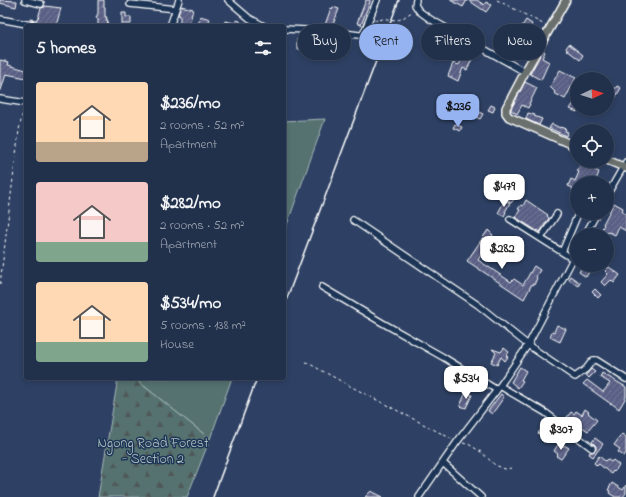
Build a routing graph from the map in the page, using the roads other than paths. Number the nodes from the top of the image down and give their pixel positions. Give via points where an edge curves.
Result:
1 (25, 0) edge
2 (179, 0) edge
3 (228, 0) edge
4 (377, 0) edge
5 (416, 0) edge
6 (566, 0) edge
7 (41, 4) dead end
8 (130, 4) dead end
9 (176, 9) junction
10 (0, 19) edge
11 (26, 24) edge
12 (171, 24) edge
13 (260, 24) edge
14 (286, 29) edge
15 (525, 72) junction
16 (0, 99) edge
17 (24, 103) edge
18 (570, 143) edge
19 (614, 162) edge
20 (625, 166) edge
21 (614, 184) edge
22 (557, 214) dead end
23 (510, 219) dead end
24 (354, 220) dead end
25 (575, 220) edge
26 (541, 238) junction
27 (562, 252) junction
28 (570, 257) edge
29 (570, 265) edge
30 (322, 287) dead end
31 (528, 345) junction
32 (626, 379) edge
33 (498, 388) junction
34 (592, 448) dead end
35 (443, 463) junction
36 (419, 497) edge
37 (480, 497) edge

1 - 7 street
2 - 9 street
3 - 13 street
4 - 14 street via 362,35
5 - 15 street via 415,5 419,11 430,19
6 - 15 main road
8 - 9 street
9 - 12 street
10 - 11 street
15 - 18 main road via 506,108 506,113 509,117
16 - 17 street
19 - 20 main road
20 - 21 street
22 - 26 street
23 - 26 street
24 - 31 street via 478,305
25 - 27 street
26 - 27 street
27 - 28 street
29 - 31 street
30 - 33 street
31 - 32 street via 575,378 596,360
31 - 33 street
33 - 34 street via 546,414
33 - 35 street
35 - 36 street
35 - 37 street

